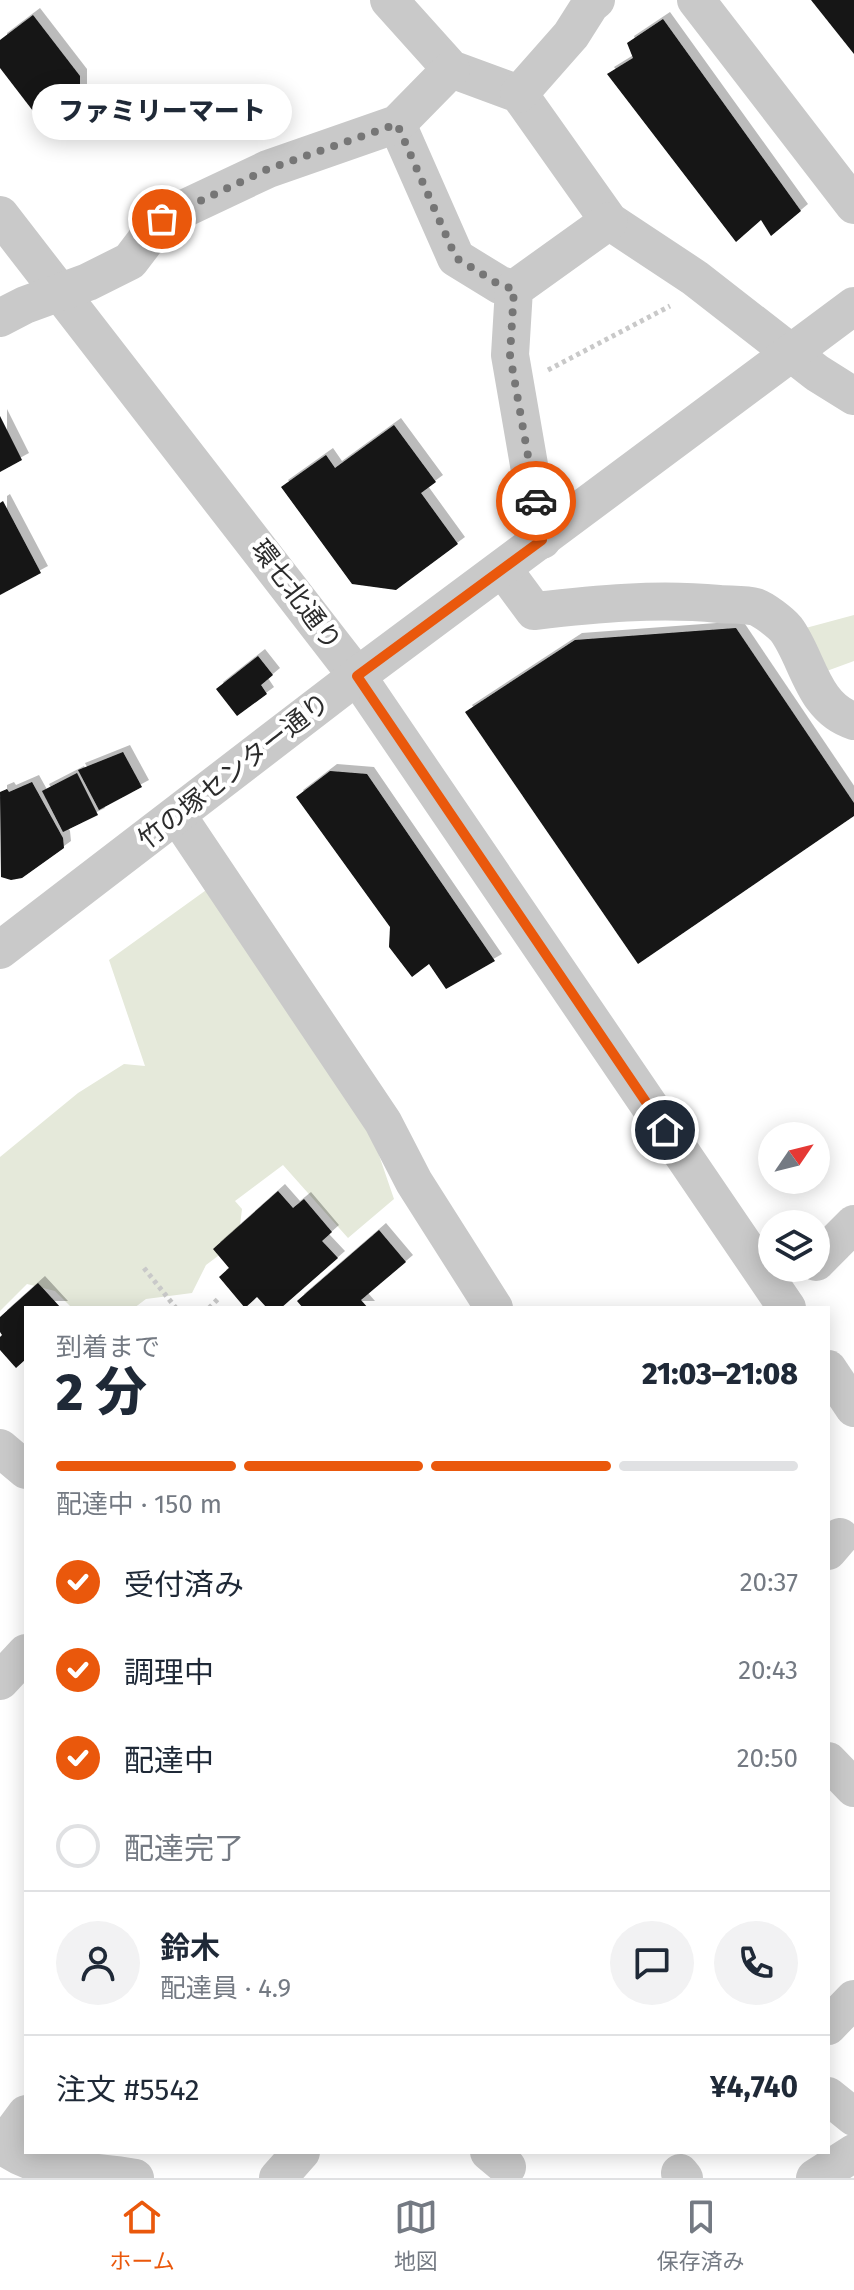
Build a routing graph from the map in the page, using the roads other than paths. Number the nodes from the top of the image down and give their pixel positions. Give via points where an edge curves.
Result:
1 (389, 0) edge
2 (696, 0) edge
3 (591, 2) edge
4 (451, 69) junction
5 (519, 94) junction
6 (397, 124) junction
7 (854, 205) edge
8 (0, 215) edge
9 (609, 221) junction
10 (514, 289) junction
11 (60, 291) junction
12 (854, 306) edge
13 (0, 318) edge
14 (791, 352) junction
15 (854, 396) edge
16 (542, 540) junction
17 (503, 569) junction
18 (357, 676) junction
19 (854, 721) edge
20 (177, 815) junction
21 (0, 950) edge
22 (854, 1224) edge
23 (830, 1248) edge
24 (800, 1282) edge
25 (784, 1303) edge
26 (493, 1306) edge
27 (830, 1372) edge
28 (854, 1408) edge
29 (0, 1448) edge
30 (24, 1468) edge
31 (24, 1655) edge
32 (0, 1681) edge
33 (830, 1763) edge
34 (854, 1788) edge
35 (854, 1999) edge
36 (830, 2024) edge
37 (830, 2098) edge
38 (24, 2116) edge
39 (854, 2117) edge
40 (2, 2144) edge
41 (854, 2153) edge
42 (299, 2154) edge
43 (119, 2168) edge
44 (278, 2178) edge
45 (815, 2178) edge

1 - 4 street
2 - 7 street
3 - 5 street via 571,35
4 - 5 street
4 - 6 street
5 - 9 street
6 - 10 street via 456,258
6 - 11 street via 268,169 162,219 130,261
8 - 11 street, 環七北通り
9 - 10 street
9 - 14 street
10 - 16 street via 510,355
11 - 13 street
11 - 18 street, 環七北通り
12 - 14 street, 竹の塚センター通り
14 - 15 street
14 - 16 street, 竹の塚センター通り
16 - 17 street, 竹の塚センター通り
17 - 18 street, 竹の塚センター通り
17 - 19 street via 534,611 631,601 757,608 785,628 826,702
18 - 20 street, 竹の塚センター通り
18 - 25 street, 環七北通り
20 - 21 street, 竹の塚センター通り
20 - 26 street via 383,1122 414,1182
22 - 23 street
24 - 25 street
27 - 28 street
29 - 30 street
31 - 32 street
33 - 34 street
35 - 36 street
37 - 39 street
38 - 40 street
40 - 43 street via 11,2153 58,2170
41 - 45 street
42 - 44 street

